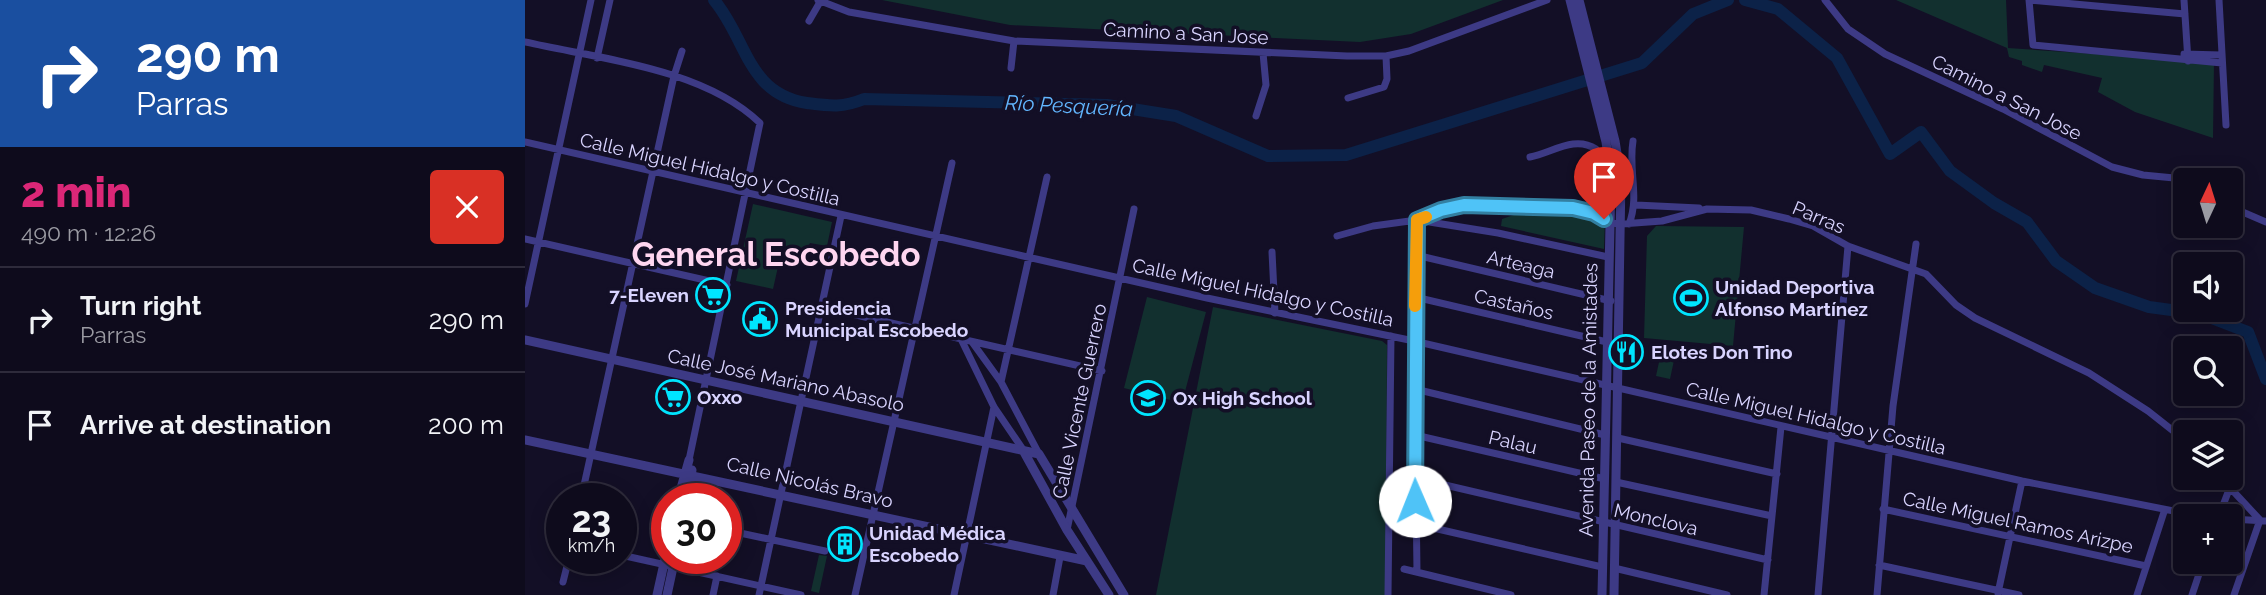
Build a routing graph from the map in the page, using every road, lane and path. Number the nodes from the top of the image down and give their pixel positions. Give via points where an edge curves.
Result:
1 (591, 0) edge
2 (610, 0) edge
3 (1547, 0) edge
4 (1570, 0) edge
5 (1579, 0) edge
6 (1825, 0) edge
7 (2029, 0) edge
8 (2184, 0) edge
9 (2219, 0) edge
10 (819, 1) edge
11 (2185, 14) junction
12 (809, 21) dead end
13 (1014, 40) junction
14 (1586, 40) junction
15 (525, 42) edge
16 (682, 51) dead end
17 (1263, 52) junction
18 (578, 54) junction
19 (1386, 56) junction
20 (2188, 56) junction
21 (597, 58) junction
22 (2221, 59) junction
23 (1011, 68) dead end
24 (674, 76) junction
25 (1348, 98) dead end
26 (1256, 116) dead end
27 (2226, 125) dead end
28 (1633, 141) dead end
29 (525, 142) edge
30 (558, 150) junction
31 (1530, 157) dead end
32 (951, 163) dead end
33 (652, 173) junction
34 (1047, 177) dead end
35 (2173, 178) edge
36 (747, 194) junction
37 (1616, 200) junction
38 (1636, 205) junction
39 (1134, 209) dead end
40 (1707, 209) junction
41 (2243, 212) edge
42 (1594, 213) junction
43 (841, 216) junction
44 (1417, 220) junction
45 (2266, 222) edge
46 (1610, 223) junction
47 (1625, 224) junction
48 (936, 234) junction
49 (1337, 236) dead end
50 (525, 239) edge
51 (540, 242) junction
52 (1916, 244) dead end
53 (1848, 246) junction
54 (1272, 252) dead end
55 (1030, 255) junction
56 (1416, 255) junction
57 (1608, 257) junction
58 (633, 264) junction
59 (1912, 268) junction
60 (1122, 278) junction
61 (727, 285) junction
62 (1415, 297) junction
63 (1607, 300) junction
64 (1619, 301) junction
65 (525, 304) edge
66 (821, 307) junction
67 (1275, 313) junction
68 (916, 328) junction
69 (1391, 336) junction
70 (961, 339) junction
71 (525, 340) edge
72 (1415, 341) junction
73 (972, 342) junction
74 (1607, 342) junction
75 (1008, 350) junction
76 (612, 360) junction
77 (1102, 372) junction
78 (707, 380) junction
79 (1000, 382) junction
80 (1605, 387) junction
81 (1415, 389) junction
82 (1618, 389) junction
83 (801, 400) junction
84 (994, 407) junction
85 (894, 422) junction
86 (1781, 427) junction
87 (2173, 431) edge
88 (1415, 435) junction
89 (1605, 435) junction
90 (1618, 438) junction
91 (1831, 438) junction
92 (525, 440) edge
93 (987, 443) junction
94 (1888, 450) junction
95 (591, 452) junction
96 (1024, 452) junction
97 (1038, 454) junction
98 (689, 460) joint
99 (689, 473) junction
100 (1777, 474) junction
101 (1415, 478) junction
102 (1605, 479) junction
103 (2022, 481) junction
104 (1616, 482) junction
105 (584, 483) edge
106 (685, 483) edge
107 (688, 483) edge
108 (2233, 490) edge
109 (781, 494) junction
110 (1072, 509) junction
111 (1883, 509) junction
112 (2164, 512) junction
113 (2173, 513) edge
114 (873, 514) junction
115 (1772, 516) junction
116 (2243, 520) edge
117 (2263, 521) edge
118 (1603, 523) junction
119 (1416, 524) junction
120 (1615, 526) junction
121 (1067, 530) junction
122 (742, 533) edge
123 (967, 536) junction
124 (2010, 536) junction
125 (771, 539) junction
126 (825, 551) dead end
127 (1060, 557) junction
128 (1768, 559) junction
129 (1087, 561) junction
130 (1879, 565) junction
131 (2146, 566) junction
132 (1602, 567) junction
133 (1614, 568) junction
134 (1404, 569) dead end
135 (1417, 571) junction
136 (565, 574) edge
137 (666, 574) edge
138 (669, 574) edge
139 (710, 574) edge
140 (2199, 574) edge
141 (717, 576) junction
142 (563, 582) dead end
143 (761, 586) junction
144 (1998, 593) edge
145 (657, 595) edge
146 (667, 595) edge
147 (713, 595) edge
148 (759, 595) edge
149 (801, 595) edge
150 (855, 595) edge
151 (954, 595) edge
152 (1052, 595) edge
153 (1109, 595) edge
154 (1123, 595) edge
155 (1388, 595) edge
156 (1511, 595) edge
157 (1602, 595) edge
158 (1613, 595) edge
159 (1727, 595) edge
160 (1764, 595) edge
161 (1818, 595) edge
162 (1877, 595) edge
163 (2019, 595) edge
164 (2137, 595) edge
165 (2192, 595) edge
166 (2234, 595) edge

1 - 18 street
2 - 21 street
3 - 19 street, Camino a San Jose via 1429,45
4 - 14 street, Avenida Paseo de la Amistades
5 - 14 street, Avenida Paseo de la Amistades
6 - 35 street, Camino a San Jose via 1848,29 1885,54 2112,167
7 - 11 street
7 - 20 street via 2033,45
8 - 11 street
9 - 22 street
10 - 12 street
10 - 13 street, Camino a San Jose via 849,12
11 - 20 street
13 - 17 street, Camino a San Jose
13 - 23 street
14 - 37 street, Avenida Paseo de la Amistades
15 - 18 street
16 - 24 street
17 - 19 street, Camino a San Jose
17 - 26 street via 1266,85
18 - 21 street
18 - 30 street
19 - 25 street via 1384,87
20 - 22 street
21 - 24 street
22 - 27 street
24 - 33 street
24 - 36 street via 713,90 760,123
28 - 38 street
29 - 30 street, Calle Miguel Hidalgo y Costilla
30 - 33 street, Calle Miguel Hidalgo y Costilla
30 - 51 street
31 - 42 street via 1574,143 1595,149 1599,164
32 - 48 street
33 - 36 street, Calle Miguel Hidalgo y Costilla
33 - 58 street
34 - 55 street
36 - 43 street, Calle Miguel Hidalgo y Costilla
36 - 61 street
37 - 46 street, Avenida Paseo de la Amistades
37 - 47 street, Avenida Paseo de la Amistades
38 - 40 street
38 - 47 street
39 - 60 street, Calle Vicente Guerrero
40 - 47 street, Parras via 1668,220
40 - 53 street, Parras via 1751,210 1789,219 1813,226
41 - 45 street
42 - 44 street, Parras via 1573,208 1464,205
42 - 46 street, Parras
43 - 48 street, Calle Miguel Hidalgo y Costilla
43 - 66 street
44 - 49 street, Parras
44 - 56 street
44 - 57 street
46 - 47 street, Parras
46 - 57 street, Avenida Paseo de la Amistades
47 - 64 street, Avenida Paseo de la Amistades
48 - 55 street, Calle Miguel Hidalgo y Costilla
48 - 68 street
50 - 51 street
51 - 58 street
51 - 65 street
52 - 59 street
53 - 59 street, Parras
53 - 91 street
54 - 67 street
55 - 60 street, Calle Miguel Hidalgo y Costilla
55 - 75 street
56 - 62 street
56 - 63 street, Arteaga
57 - 63 street, Avenida Paseo de la Amistades
58 - 61 street
58 - 76 street
59 - 87 street, Parras via 1936,282 1975,318 2089,373
59 - 94 street
60 - 67 street, Calle Miguel Hidalgo y Costilla
60 - 77 street, Calle Vicente Guerrero
61 - 78 street
62 - 72 street
62 - 74 street, Castaños
63 - 64 street, Arteaga
63 - 74 street, Avenida Paseo de la Amistades
64 - 82 street, Avenida Paseo de la Amistades
66 - 68 street
66 - 83 street
67 - 69 street, Calle Miguel Hidalgo y Costilla
68 - 70 street
68 - 85 street
69 - 72 street, Calle Miguel Hidalgo y Costilla
69 - 155 street
70 - 73 street
70 - 84 street
71 - 76 street, Calle José Mariano Abasolo
72 - 80 street, Calle Miguel Hidalgo y Costilla
72 - 81 street
73 - 75 street
73 - 79 street
74 - 80 street, Avenida Paseo de la Amistades
75 - 77 street
75 - 79 street
76 - 78 street, Calle José Mariano Abasolo
76 - 95 street
77 - 110 street, Calle Vicente Guerrero
78 - 83 street, Calle José Mariano Abasolo
78 - 98 street
79 - 97 street
80 - 82 street, Calle Miguel Hidalgo y Costilla
80 - 89 street, Avenida Paseo de la Amistades
81 - 88 street
81 - 89 street
82 - 86 street, Calle Miguel Hidalgo y Costilla
82 - 90 street, Avenida Paseo de la Amistades
83 - 85 street, Calle José Mariano Abasolo
83 - 109 street
84 - 93 street
84 - 96 street
85 - 93 street, Calle José Mariano Abasolo
85 - 114 street
86 - 91 street, Calle Miguel Hidalgo y Costilla
86 - 100 street
88 - 101 street
88 - 102 street, Palau
89 - 102 street, Avenida Paseo de la Amistades
90 - 100 street
90 - 104 street, Avenida Paseo de la Amistades
91 - 94 street, Calle Miguel Hidalgo y Costilla
91 - 161 street
92 - 95 street, Calle Nicolás Bravo
93 - 96 street, Calle José Mariano Abasolo
93 - 123 street
94 - 103 street, Calle Miguel Hidalgo y Costilla
94 - 111 street
95 - 99 street, Calle Nicolás Bravo
95 - 105 street
96 - 97 street, Calle José Mariano Abasolo
96 - 121 street
97 - 110 street
98 - 99 street
99 - 106 street
99 - 107 street
99 - 109 street, Calle Nicolás Bravo
100 - 115 street
101 - 118 street, Monclova
101 - 119 street
102 - 118 street, Avenida Paseo de la Amistades
103 - 112 street, Calle Miguel Hidalgo y Costilla
103 - 124 street
104 - 115 street
104 - 120 street, Avenida Paseo de la Amistades
108 - 117 street
109 - 114 street, Calle Nicolás Bravo
109 - 125 street
110 - 121 street, Calle Vicente Guerrero
110 - 154 street
111 - 124 street, Calle Miguel Ramos Arizpe
111 - 130 street
112 - 113 street, Calle Miguel Hidalgo y Costilla
112 - 131 street
114 - 123 street, Calle Nicolás Bravo
114 - 150 street
115 - 128 street
116 - 117 street
117 - 166 street
118 - 120 street, Monclova
118 - 132 street, Avenida Paseo de la Amistades
119 - 132 street
119 - 135 street
120 - 128 street, Monclova
120 - 133 street, Avenida Paseo de la Amistades
121 - 129 street
122 - 125 street
123 - 127 street, Calle Nicolás Bravo
123 - 151 street
124 - 131 street, Calle Miguel Ramos Arizpe
124 - 144 street
125 - 126 street
125 - 143 street
127 - 129 street, Calle Nicolás Bravo
127 - 152 street
128 - 160 street
129 - 153 street
130 - 144 street
130 - 162 street
131 - 164 street
132 - 157 street, Avenida Paseo de la Amistades
133 - 158 street, Avenida Paseo de la Amistades
133 - 159 street
134 - 135 street
135 - 156 street
136 - 142 street
137 - 145 street
138 - 146 street
139 - 141 street
140 - 165 street
141 - 143 street
141 - 147 street
143 - 148 street
143 - 149 street
144 - 163 street

